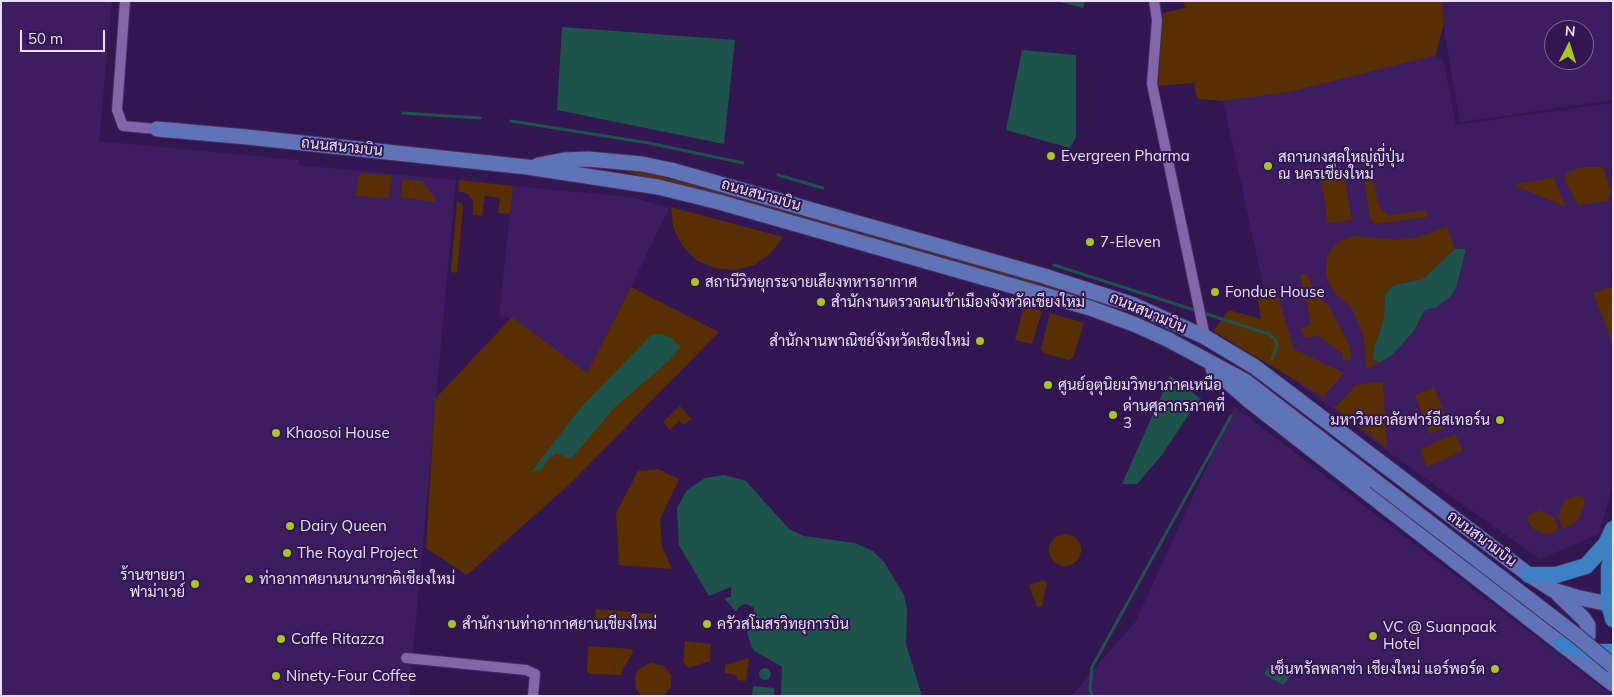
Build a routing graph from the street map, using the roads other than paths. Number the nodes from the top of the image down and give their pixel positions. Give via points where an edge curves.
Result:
1 (125, 1) edge
2 (1154, 1) edge
3 (158, 129) joint
4 (527, 167) junction
5 (1205, 337) junction
6 (1199, 356) junction
7 (1613, 529) edge
8 (1613, 549) edge
9 (1529, 575) junction
10 (1553, 590) junction
11 (1611, 610) edge
12 (1568, 647) junction
13 (1613, 652) edge
14 (406, 658) dead end
15 (1613, 666) edge
16 (1613, 684) edge
17 (533, 696) edge

1 - 3 street via 117,110 123,126
2 - 5 street via 1157,20 1152,84
3 - 4 main road, ถนนสนามบิน
4 - 5 main road, ถนนสนามบิน via 564,160 588,160 672,170 1104,294
4 - 6 main road, ถนนสนามบิน via 632,182 728,204 1090,308 1136,325
5 - 9 main road, ถนนสนามบิน via 1255,367
6 - 12 main road, ถนนสนามบิน via 1246,399
6 - 15 main road, ถนนสนามบิน, bridge via 1255,387
7 - 9 main road via 1606,544 1586,566 1556,575
8 - 11 main road via 1609,568
9 - 10 main road, ถนนสนามบิน
10 - 11 main road, ถนนสนามบิน
10 - 12 main road via 1588,625 1585,642
12 - 13 main road
12 - 16 main road, ถนนสนามบิน
14 - 17 street via 526,670 535,674

